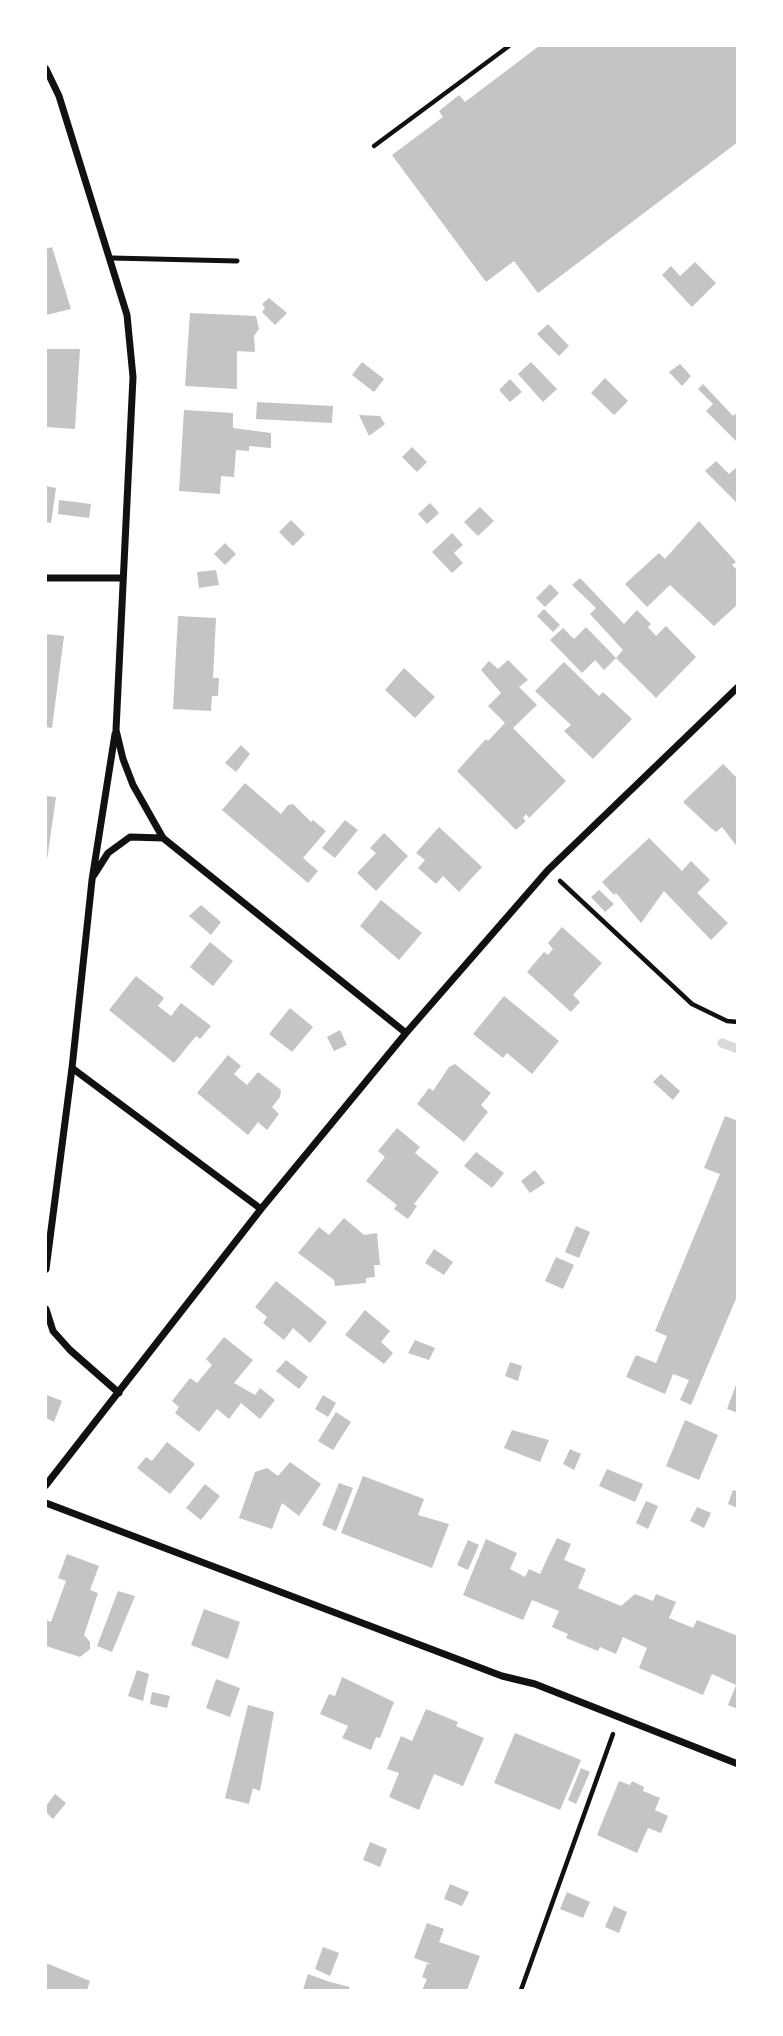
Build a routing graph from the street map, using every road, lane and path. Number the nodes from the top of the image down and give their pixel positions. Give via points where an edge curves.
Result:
1 (507, 46) edge
2 (46, 69) edge
3 (374, 146) dead end
4 (111, 258) junction
5 (237, 261) dead end
6 (46, 578) edge
7 (123, 578) junction
8 (737, 687) edge
9 (116, 730) junction
10 (163, 838) junction
11 (548, 870) junction
12 (92, 880) junction
13 (737, 1023) edge
14 (406, 1033) junction
15 (72, 1068) junction
16 (261, 1209) junction
17 (46, 1269) edge
18 (46, 1308) edge
19 (119, 1393) junction
20 (46, 1485) edge
21 (46, 1503) edge
22 (619, 1717) junction
23 (737, 1764) edge
24 (521, 1990) edge

1 - 3 path
2 - 4 street via 59,96
4 - 5 lane
4 - 7 street via 127,315 133,377
6 - 7 street
7 - 9 street
8 - 11 street
9 - 10 street via 133,785
9 - 12 street
10 - 12 street via 130,837 108,853
10 - 14 street
11 - 13 path via 692,1004
11 - 14 street
12 - 15 street
14 - 16 street
15 - 16 street
15 - 17 street
16 - 19 street
18 - 19 street via 53,1331 69,1350
19 - 20 street
21 - 22 street
22 - 23 street
22 - 24 path

